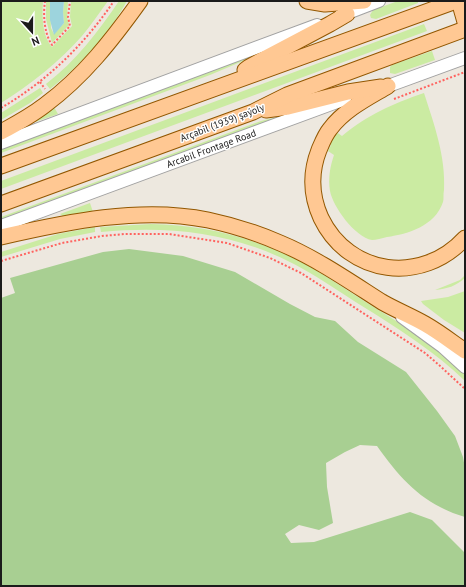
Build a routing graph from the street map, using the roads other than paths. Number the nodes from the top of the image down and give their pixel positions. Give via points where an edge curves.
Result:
1 (140, 1) edge
2 (307, 1) edge
3 (364, 1) edge
4 (380, 1) edge
5 (457, 1) edge
6 (347, 14) junction
7 (465, 22) edge
8 (465, 29) edge
9 (465, 58) edge
10 (231, 82) junction
11 (389, 93) junction
12 (253, 112) junction
13 (1, 132) edge
14 (1, 143) edge
15 (1, 166) edge
16 (1, 204) edge
17 (1, 226) edge
18 (1, 237) edge
19 (465, 238) edge
20 (389, 306) junction
21 (465, 351) edge
22 (465, 367) edge

1 - 13 main road via 110,42 82,73 46,105
2 - 3 main road via 325,4
4 - 6 street
5 - 7 main road
5 - 10 main road
6 - 10 main road via 249,67
6 - 14 street
8 - 12 main road, Arçabil (1939) şaýoly via 287,95
9 - 11 street, Arcabil Frontage Road via 422,74
10 - 15 main road
11 - 12 main road via 348,92 288,107
11 - 17 street, Arcabil Frontage Road via 332,104
11 - 19 main road via 358,104 340,117 322,142 315,160 313,193 323,222 331,236 348,252 367,262 388,267 407,268 435,261 448,254
12 - 16 main road, Arçabil (1939) şaýoly
18 - 20 main road via 46,226 131,216 171,216 207,220 280,243 316,261
20 - 21 main road via 426,325
20 - 22 street

